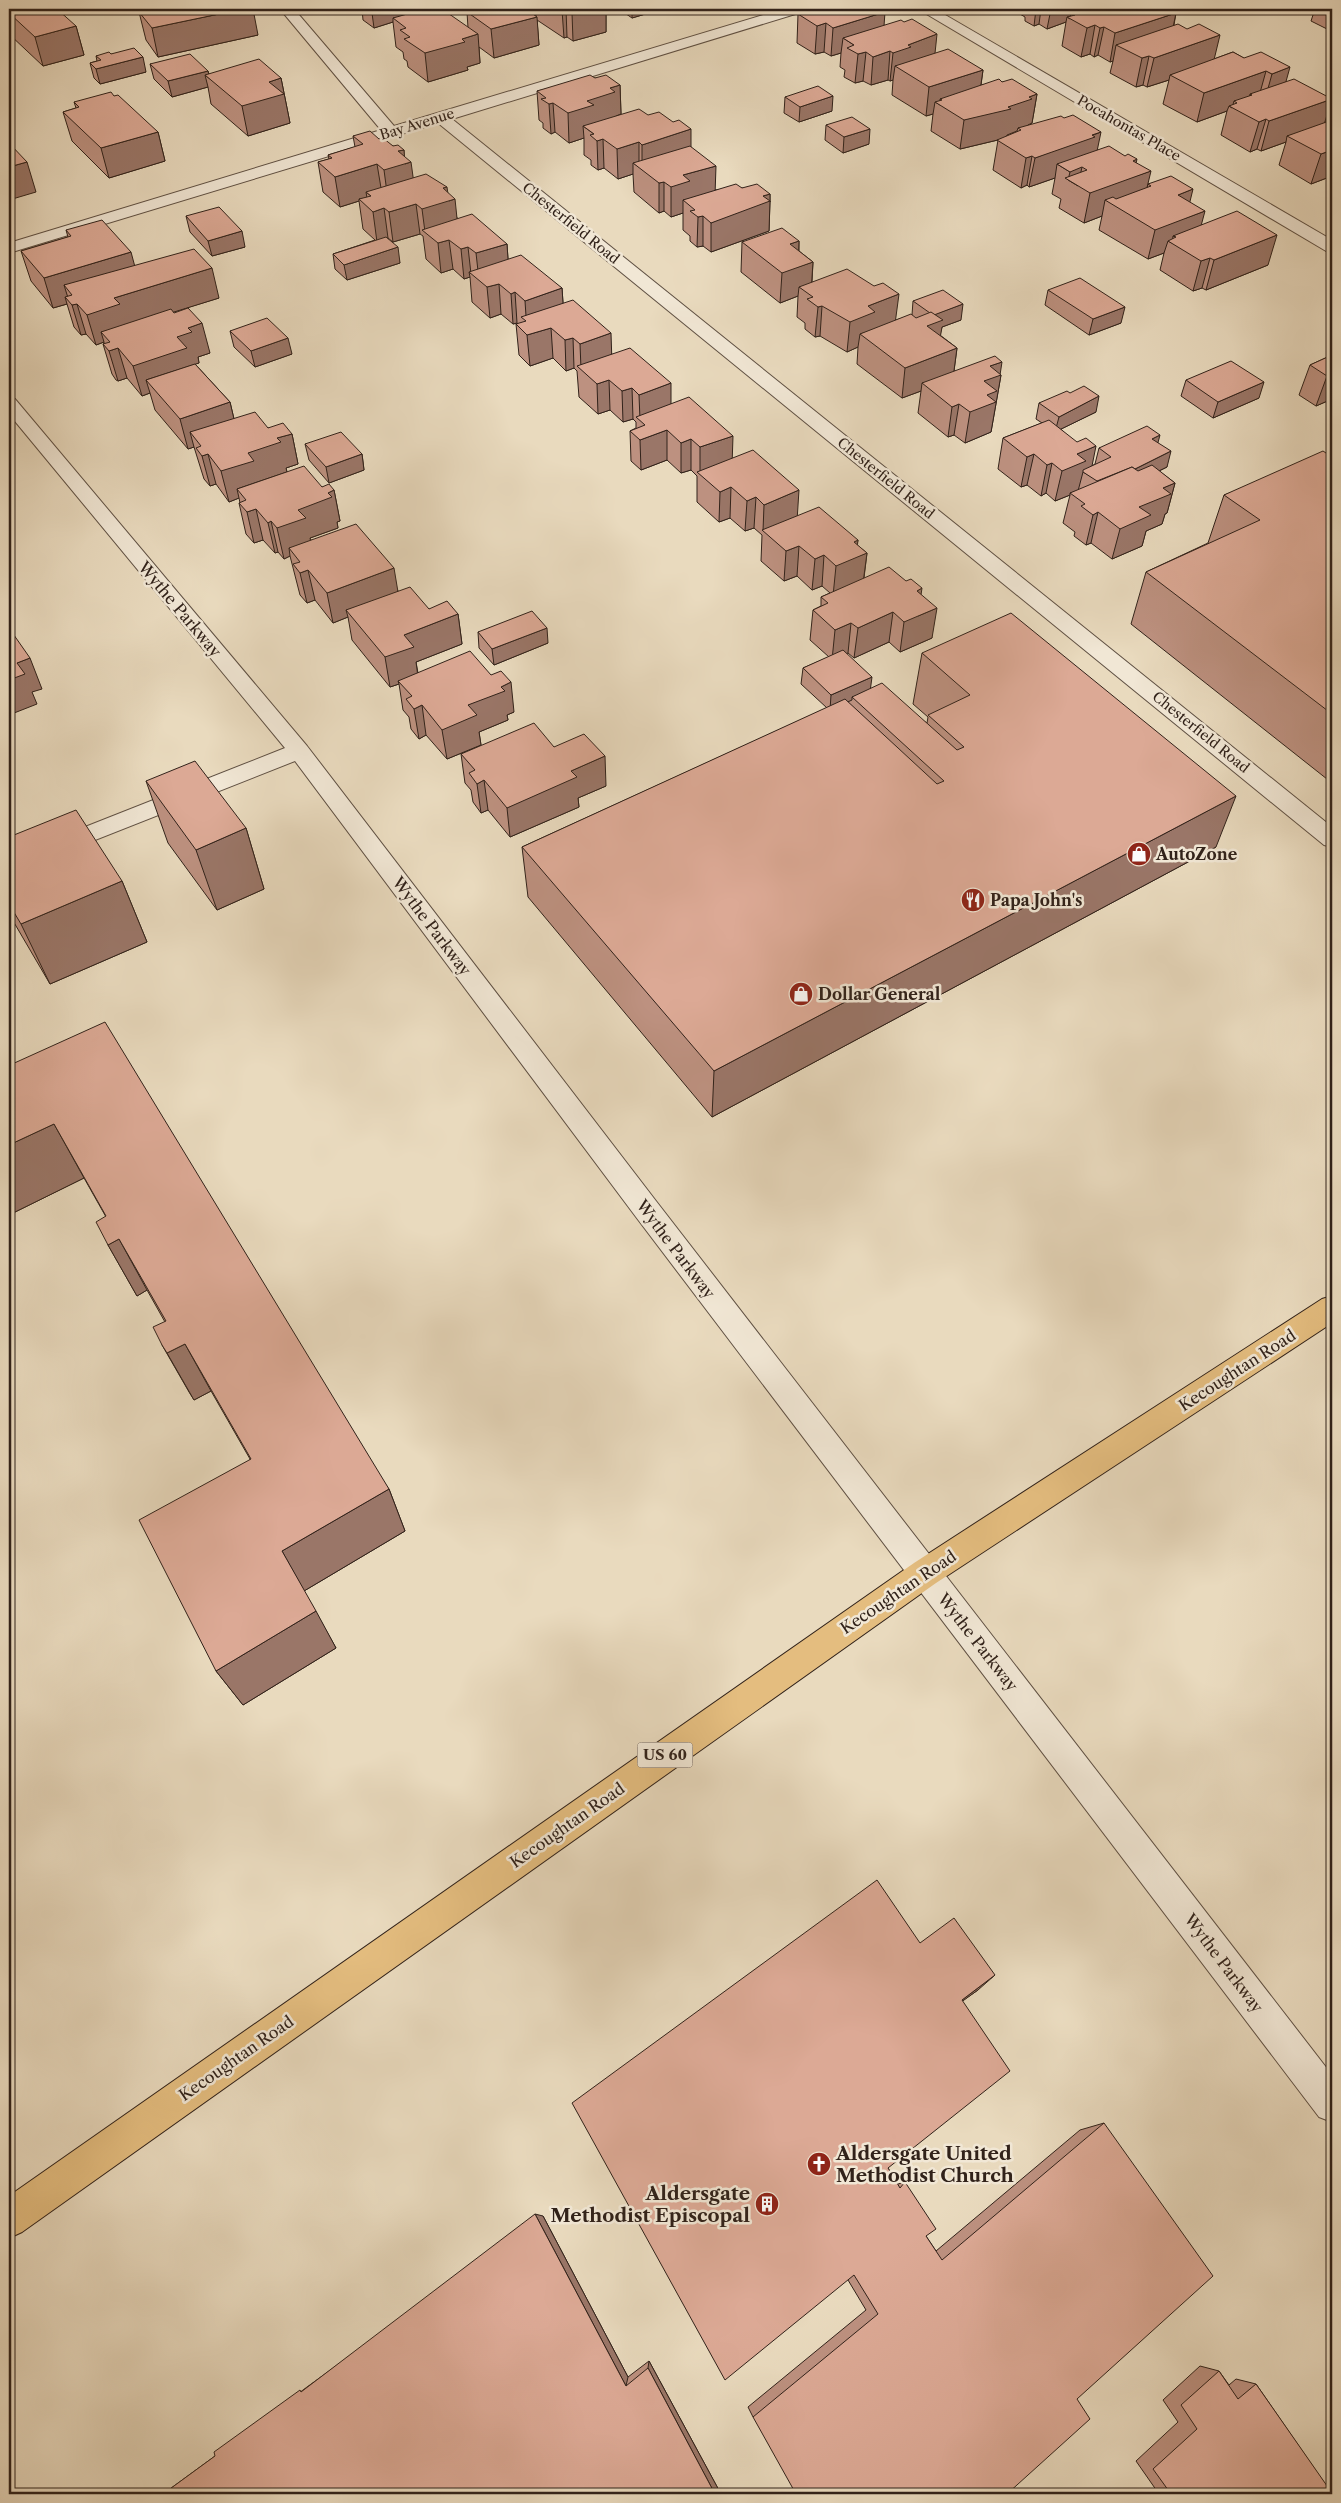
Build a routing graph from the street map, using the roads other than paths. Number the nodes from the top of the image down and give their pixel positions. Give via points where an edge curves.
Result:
1 (287, 9) edge
2 (797, 9) edge
3 (925, 9) edge
4 (440, 117) junction
5 (391, 132) junction
6 (9, 248) edge
7 (1332, 248) edge
8 (9, 403) edge
9 (299, 751) junction
10 (1332, 838) edge
11 (9, 866) edge
12 (1332, 1308) edge
13 (924, 1573) junction
14 (1332, 2104) edge
15 (9, 2219) edge

1 - 5 street
2 - 4 street, Bay Avenue
3 - 7 street, Pocahontas Place
4 - 5 street, Bay Avenue
4 - 10 street, Chesterfield Road
5 - 6 street, Bay Avenue
8 - 9 street, Wythe Parkway
9 - 11 street
9 - 13 street, Wythe Parkway
12 - 13 main road, Kecoughtan Road / US 60
13 - 14 street, Wythe Parkway
13 - 15 main road, Kecoughtan Road / US 60

